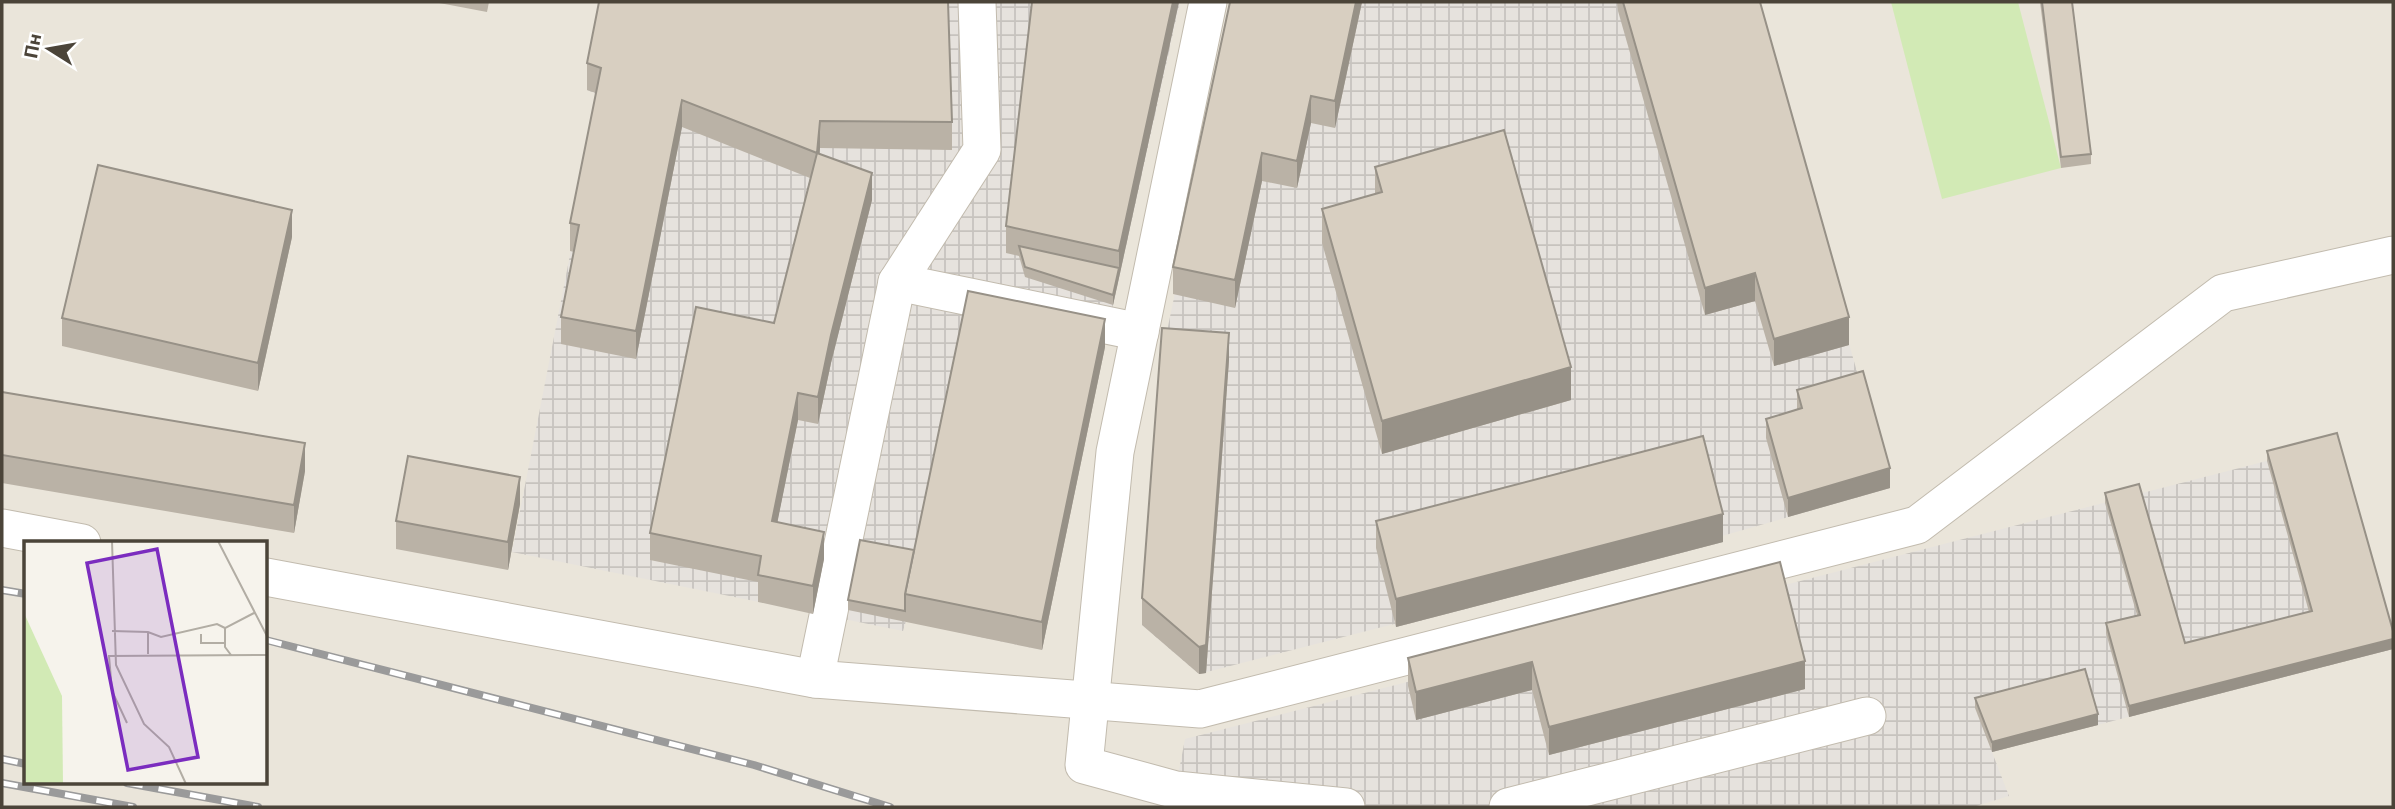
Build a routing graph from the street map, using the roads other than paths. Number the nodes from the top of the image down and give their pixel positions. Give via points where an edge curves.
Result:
1 (976, 2) edge
2 (1208, 2) edge
3 (2393, 255) edge
4 (897, 282) junction
5 (1140, 332) junction
6 (2, 528) edge
7 (71, 541) edge
8 (268, 577) edge
9 (815, 679) junction
10 (1091, 700) junction
11 (1867, 716) dead end
12 (1346, 807) edge
13 (1508, 807) edge

1 - 4 street via 982,150
2 - 5 street
3 - 10 street via 2223,293 1917,525 1200,709
4 - 5 street
4 - 9 street
5 - 10 street via 1115,452
6 - 7 street
8 - 9 street
9 - 10 street
10 - 12 street via 1084,765 1176,790
11 - 13 street

